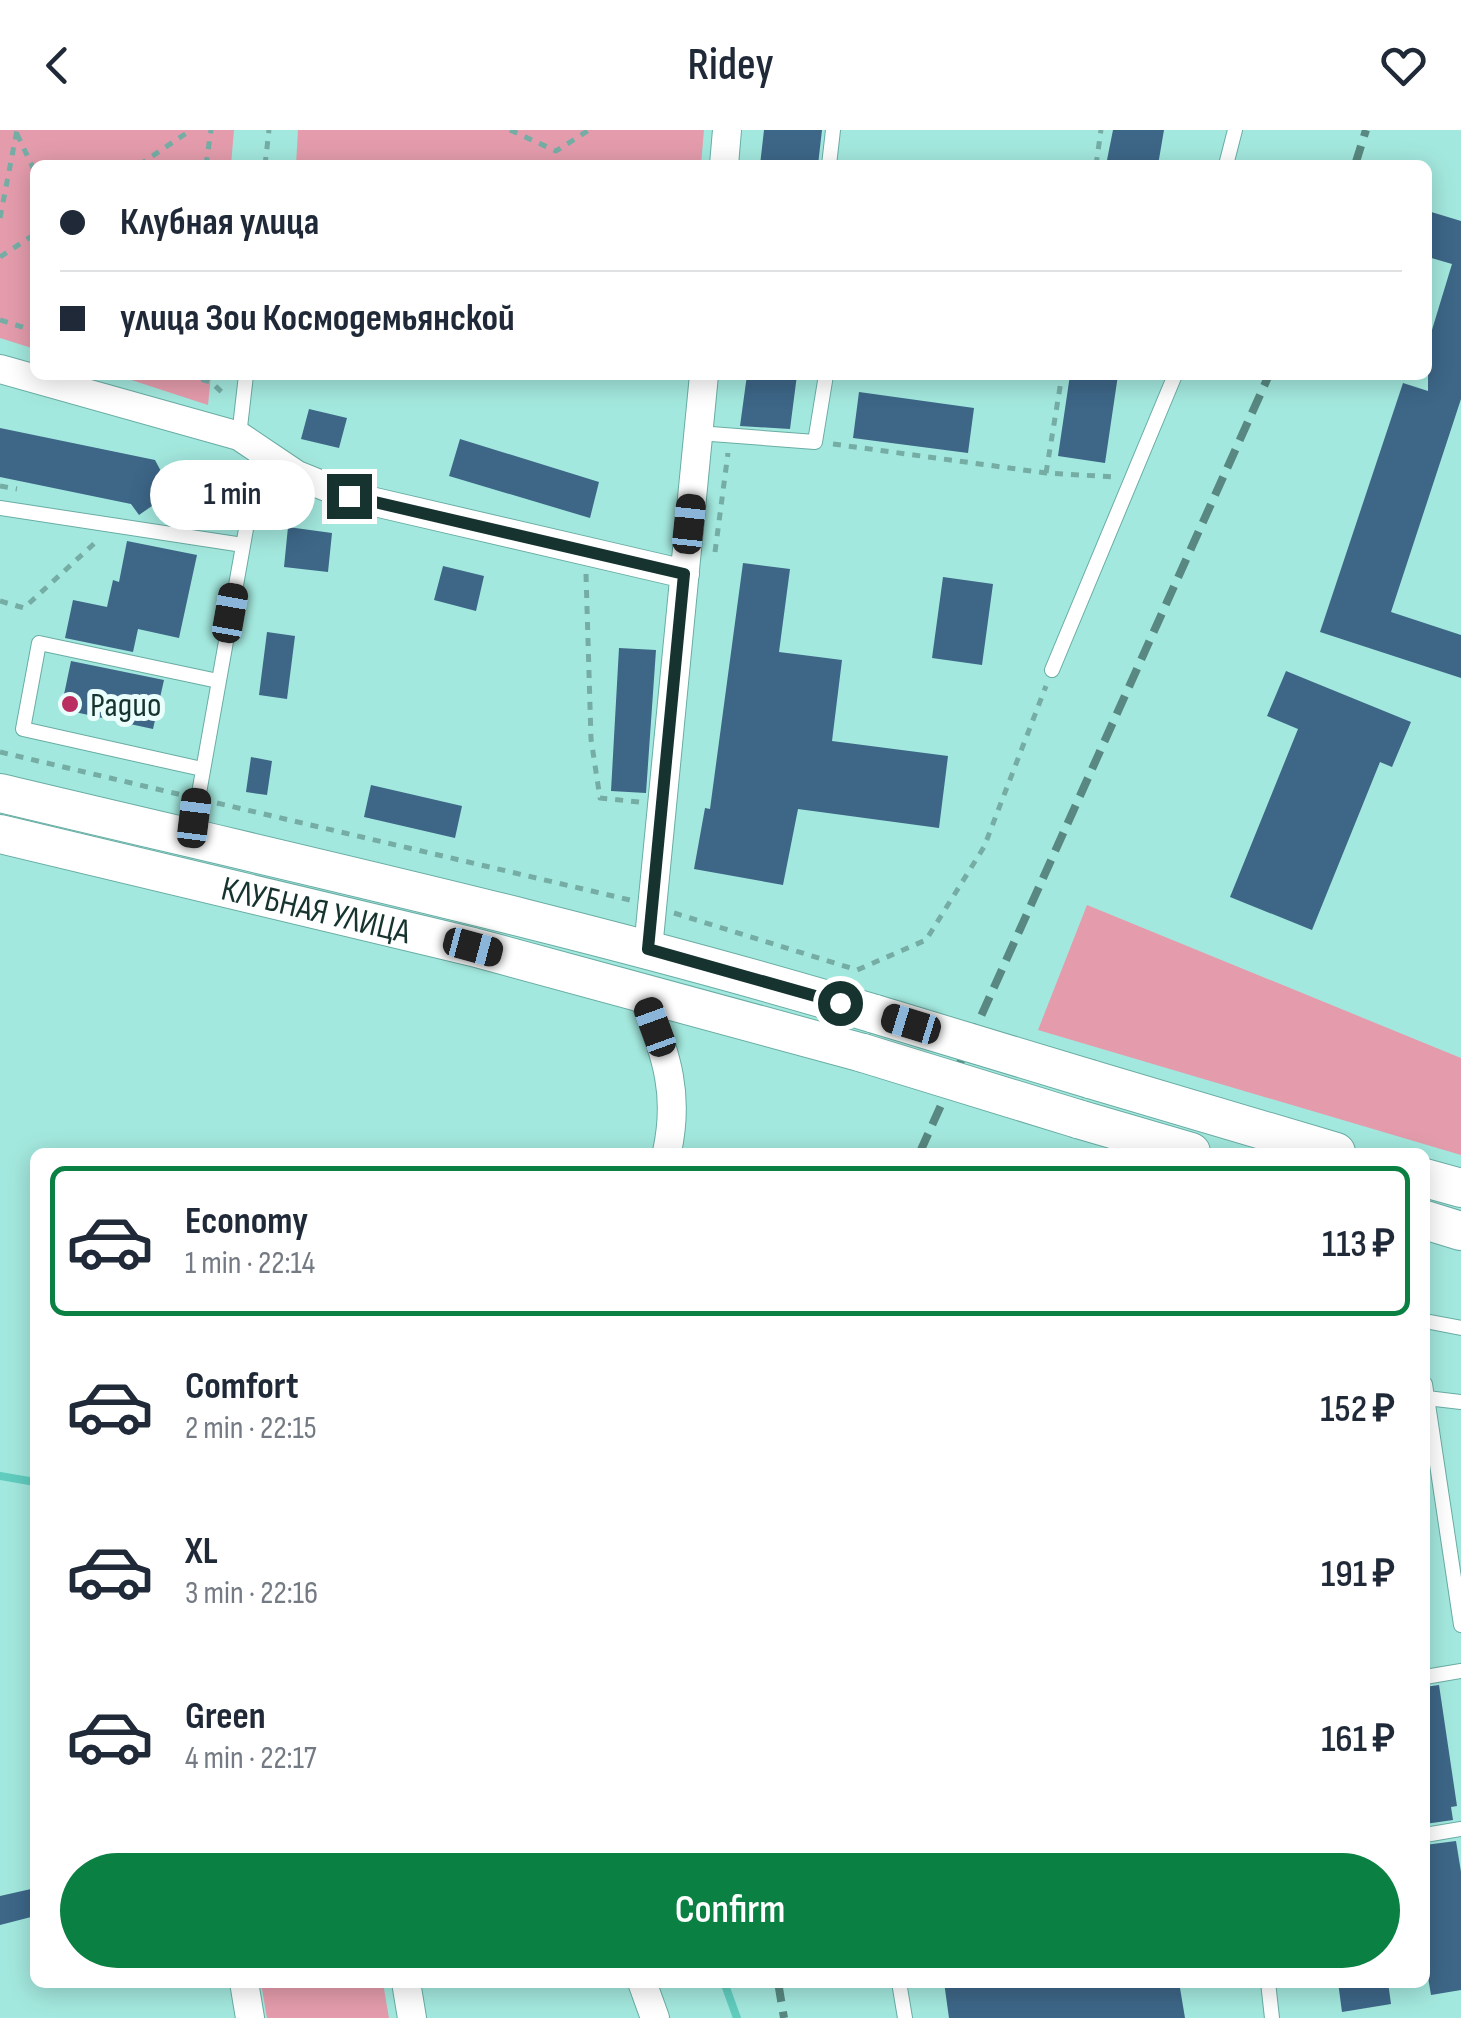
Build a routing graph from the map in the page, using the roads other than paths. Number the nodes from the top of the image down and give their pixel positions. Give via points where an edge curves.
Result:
1 (727, 130) edge
2 (833, 130) edge
3 (1235, 130) edge
4 (724, 160) edge
5 (830, 160) edge
6 (1227, 160) edge
7 (0, 368) edge
8 (30, 377) edge
9 (42, 380) edge
10 (245, 380) edge
11 (703, 380) edge
12 (825, 380) edge
13 (1173, 380) edge
14 (698, 433) junction
15 (239, 436) junction
16 (277, 462) junction
17 (0, 508) edge
18 (242, 546) junction
19 (684, 574) junction
20 (1052, 670) road end
21 (218, 681) junction
22 (202, 769) junction
23 (0, 793) edge
24 (0, 834) edge
25 (191, 839) junction
26 (648, 949) junction
27 (641, 990) junction
28 (668, 1148) edge
29 (1178, 1148) edge
30 (1322, 1148) edge
31 (1430, 1179) edge
32 (1461, 1188) edge
33 (1430, 1222) edge
34 (1461, 1231) edge
35 (1430, 1322) edge
36 (1461, 1328) edge
37 (1430, 1392) edge
38 (1461, 1402) edge
39 (1430, 1418) edge
40 (1442, 1497) junction
41 (1430, 1498) edge
42 (1461, 1625) edge
43 (1461, 1671) edge
44 (1430, 1676) edge
45 (1461, 1829) edge
46 (1430, 1833) edge
47 (245, 1988) edge
48 (407, 1988) edge
49 (644, 1988) edge
50 (900, 1988) edge
51 (1269, 1988) edge
52 (250, 2018) edge
53 (412, 2018) edge
54 (655, 2018) edge
55 (905, 2018) edge
56 (1272, 2018) edge

1 - 4 street
2 - 5 lane
3 - 6 lane
7 - 8 street
9 - 15 street
10 - 15 lane
11 - 14 street
12 - 14 lane via 815,442
13 - 20 lane
14 - 19 street
15 - 16 street
16 - 18 lane via 251,501
16 - 19 street via 349,496
17 - 18 lane
18 - 21 lane
19 - 26 street
21 - 22 lane
21 - 22 lane via 40,644 22,729
22 - 25 lane
23 - 25 main road, КЛУБНАЯ УЛИЦА
24 - 27 main road, КЛУБНАЯ УЛИЦА
25 - 26 main road, КЛУБНАЯ УЛИЦА
26 - 27 main road
26 - 30 main road, КЛУБНАЯ УЛИЦА, bridge
27 - 28 street via 670,1070 675,1104
27 - 29 main road, КЛУБНАЯ УЛИЦА, bridge
31 - 32 main road
33 - 34 main road
35 - 36 lane
37 - 38 lane
39 - 40 lane
40 - 41 lane
40 - 42 lane
43 - 44 lane
45 - 46 lane
47 - 52 street
48 - 53 street
49 - 54 street
50 - 55 lane
51 - 56 lane

